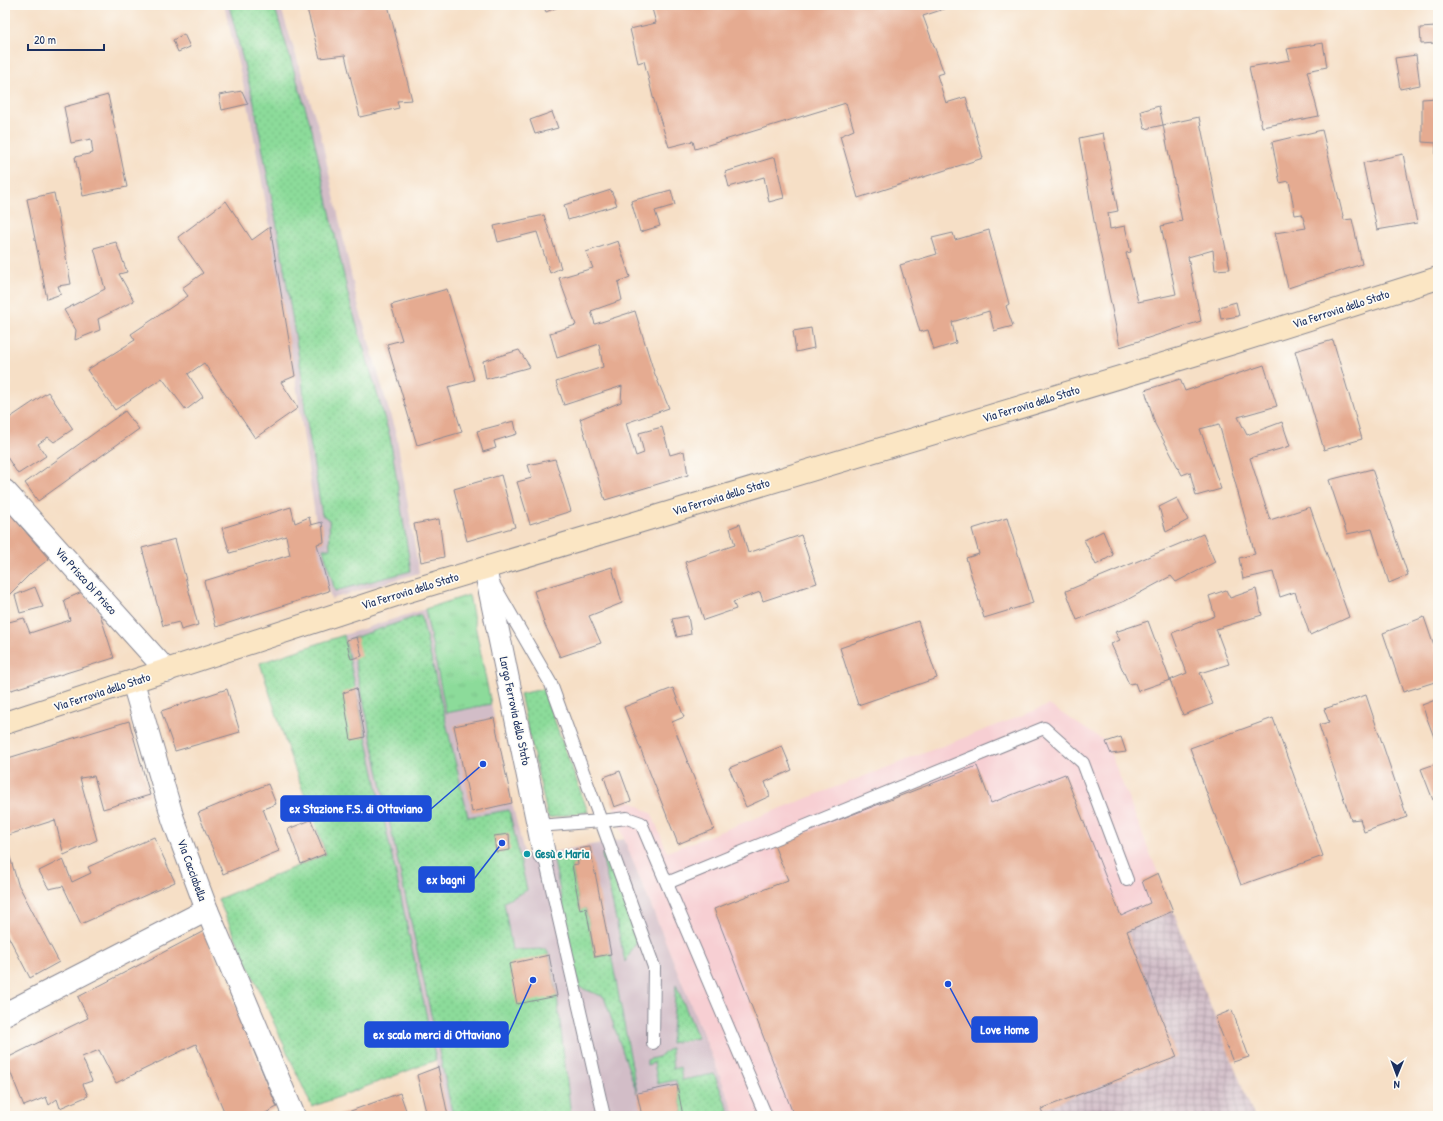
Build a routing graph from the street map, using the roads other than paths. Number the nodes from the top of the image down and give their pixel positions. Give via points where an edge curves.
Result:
1 (1438, 278) edge
2 (5, 491) edge
3 (485, 568) junction
4 (167, 671) junction
5 (133, 682) junction
6 (5, 723) edge
7 (601, 821) junction
8 (538, 826) junction
9 (544, 854) joint
10 (1127, 880) dead end
11 (667, 883) junction
12 (207, 910) junction
13 (5, 1014) edge
14 (653, 1043) dead end
15 (294, 1116) edge
16 (604, 1116) edge
17 (766, 1116) edge

1 - 3 main road, Via Ferrovia dello Stato via 1230,344
2 - 4 street, Via Prisco Di Prisco
3 - 4 main road, Via Ferrovia dello Stato
3 - 7 lane via 551,684
3 - 8 street, Largo Ferrovia dello Stato
4 - 5 main road, Via Ferrovia dello Stato
5 - 6 main road, Via Ferrovia dello Stato
5 - 12 street, Via Cacciabella via 173,819
7 - 8 lane
7 - 11 lane via 627,818 641,823
7 - 14 lane via 654,967
8 - 9 street, Largo Ferrovia dello Stato
9 - 16 lane
10 - 11 lane via 1083,763 1044,728
11 - 17 lane
12 - 13 street, Via Cacciabella
12 - 15 street

